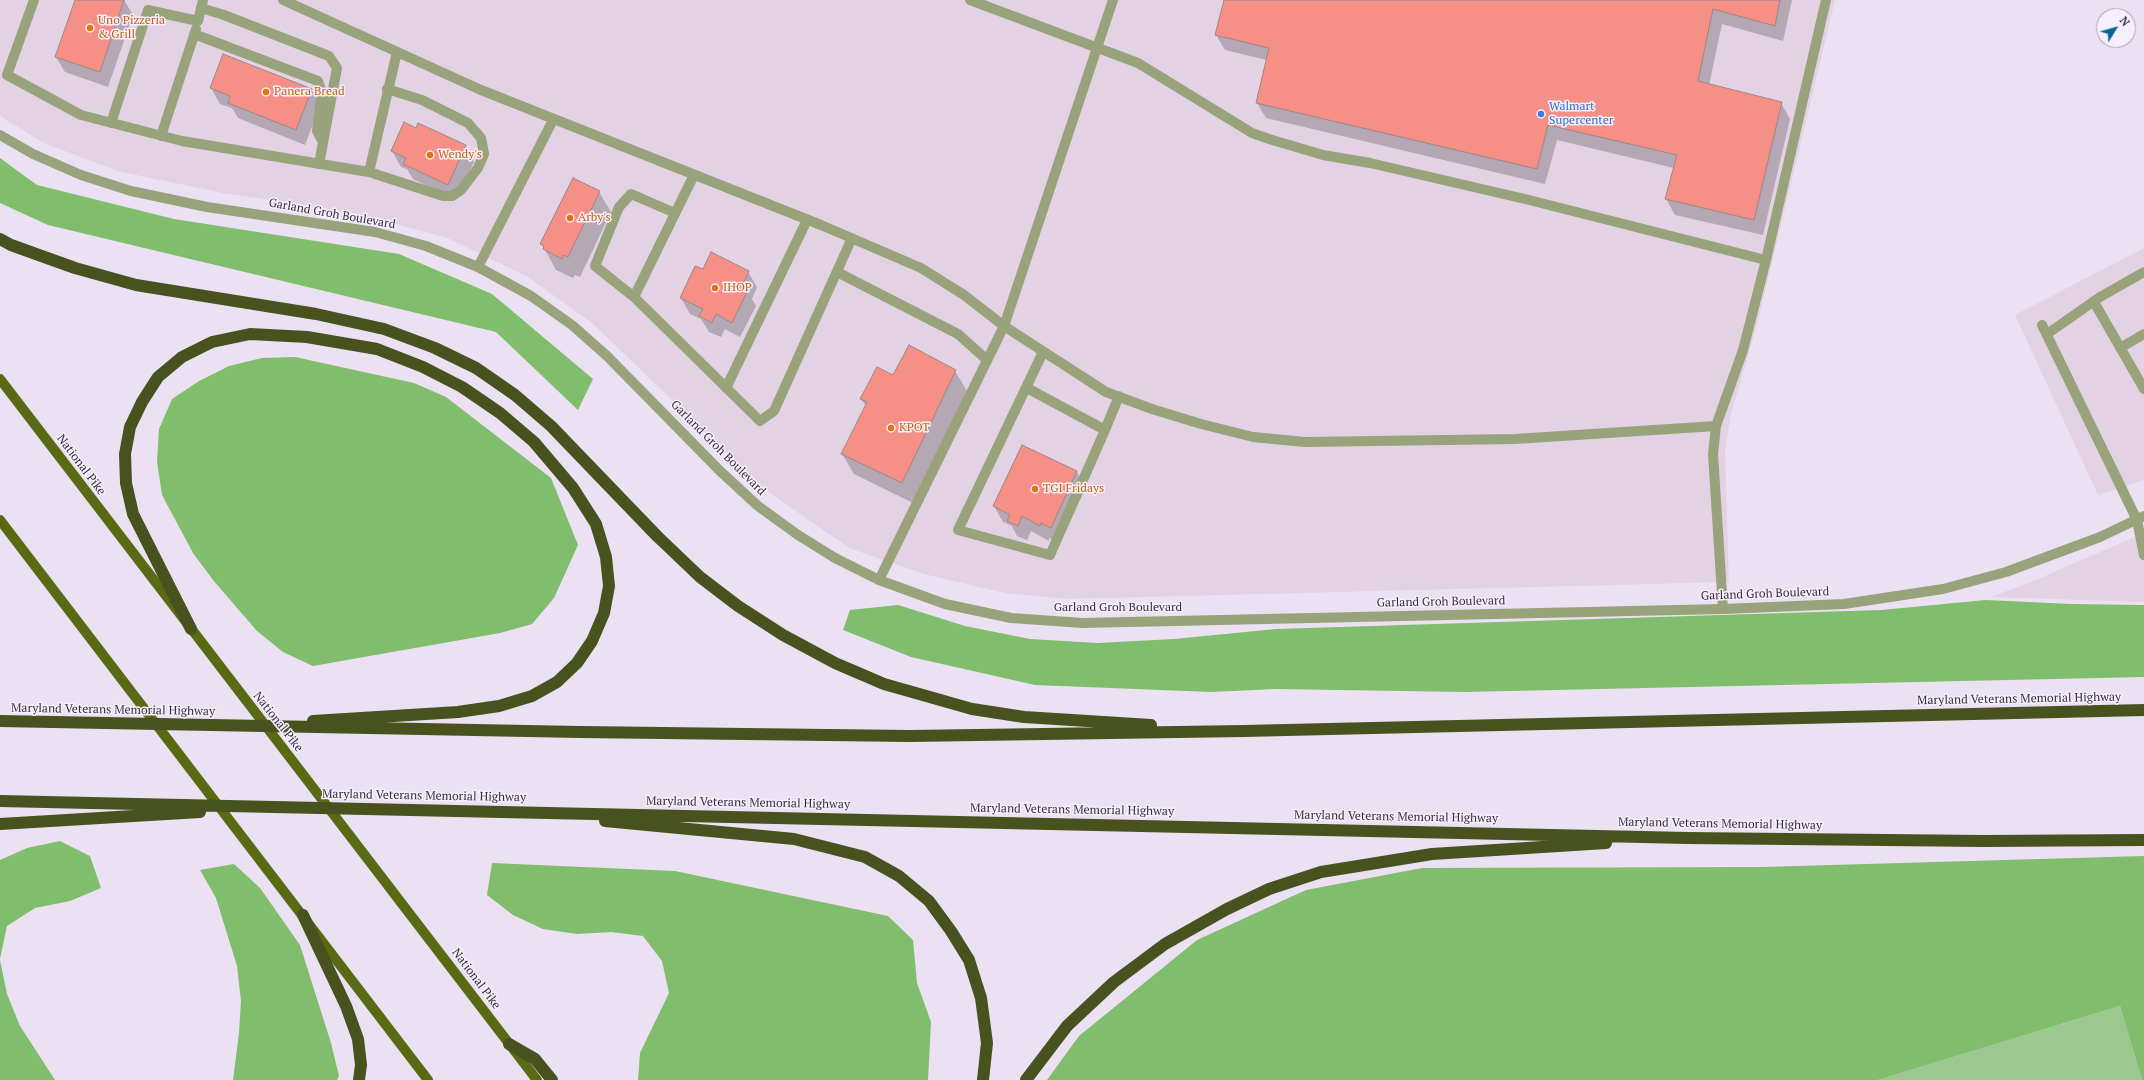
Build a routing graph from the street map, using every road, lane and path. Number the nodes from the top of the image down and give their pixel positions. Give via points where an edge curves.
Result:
1 (34, 0) edge
2 (283, 0) edge
3 (970, 0) edge
4 (1113, 0) edge
5 (1826, 0) edge
6 (202, 4) edge
7 (198, 21) junction
8 (194, 34) junction
9 (1097, 46) junction
10 (397, 52) junction
11 (387, 89) junction
12 (553, 120) junction
13 (111, 123) junction
14 (0, 135) edge
15 (161, 136) junction
16 (323, 142) junction
17 (319, 164) junction
18 (369, 172) junction
19 (694, 175) junction
20 (675, 213) junction
21 (807, 220) junction
22 (852, 238) junction
23 (0, 239) edge
24 (1766, 260) junction
25 (478, 267) junction
26 (837, 272) junction
27 (2144, 272) edge
28 (634, 297) junction
29 (2094, 302) junction
30 (1004, 326) junction
31 (2144, 334) edge
32 (2120, 348) junction
33 (1043, 352) junction
34 (987, 360) junction
35 (0, 379) edge
36 (726, 388) junction
37 (1027, 388) junction
38 (2144, 389) edge
39 (1118, 396) junction
40 (1716, 426) junction
41 (1105, 430) junction
42 (2141, 518) edge
43 (0, 520) edge
44 (2144, 555) edge
45 (879, 580) junction
46 (1723, 609) junction
47 (191, 629) junction
48 (2144, 710) edge
49 (0, 720) edge
50 (212, 726) junction
51 (1244, 731) junction
52 (0, 801) edge
53 (297, 806) junction
54 (504, 812) junction
55 (0, 824) edge
56 (1688, 838) junction
57 (2144, 840) edge
58 (302, 915) junction
59 (509, 1044) junction
60 (359, 1080) edge
61 (428, 1080) edge
62 (537, 1080) edge
63 (552, 1080) edge
64 (983, 1080) edge
65 (1026, 1080) edge

1 - 13 street via 7,75 81,115
2 - 10 street
3 - 9 street
4 - 9 street
5 - 24 street
6 - 7 street
6 - 16 street via 329,56 337,68
7 - 8 street
7 - 13 street via 148,10
8 - 15 street
8 - 16 street via 318,81 322,93 317,131
9 - 24 street via 1138,63 1252,132 1269,139 1323,155 1370,163 1525,199
9 - 30 street
10 - 11 street
10 - 12 street
11 - 18 street
11 - 18 street via 422,100 468,122 481,138 484,154 478,168 461,190 452,196 443,196
12 - 19 street
12 - 25 street
13 - 15 street
14 - 25 street, Garland Groh Boulevard via 33,154 81,175 131,191 207,208 375,232 426,246
15 - 17 street
16 - 17 street
17 - 18 street
19 - 20 street
19 - 21 street
20 - 28 street
20 - 28 street via 631,194 619,207 595,266
21 - 22 street
21 - 36 street
22 - 26 street
22 - 30 street via 921,268 964,295
23 - 51 highway via 75,268 136,285 316,314 384,329 435,348 476,368 515,395 551,426 700,577 783,636 835,663 884,684 972,709 1024,717
24 - 40 street via 1743,350
25 - 45 street, Garland Groh Boulevard via 531,296 572,325 607,356 758,506 835,558
26 - 34 street via 958,334
26 - 36 street via 774,411 760,421
27 - 29 street
28 - 36 street
29 - 32 street
29 - 42 street via 2044,329
30 - 33 street
30 - 34 street
31 - 32 street
32 - 38 street
33 - 37 street
33 - 39 street via 1106,392
34 - 45 street
35 - 47 main road, National Pike
37 - 41 street
37 - 41 street via 958,530 1050,555
39 - 40 street via 1152,409 1253,437 1305,442 1515,439
39 - 41 street
40 - 46 street via 1713,454
42 - 44 street
42 - 46 street, Garland Groh Boulevard via 2060,553 2006,572 1943,589 1844,604
43 - 58 main road
45 - 46 street, Garland Groh Boulevard via 945,604 1011,618 1084,623
47 - 50 highway via 133,514 126,483 125,454 130,427 158,377 182,357 212,342 250,334 307,338 377,349 462,387 500,413 534,442 573,488 596,524 606,557 609,586 604,613 592,641 577,663 557,682 532,696 499,706 458,712
47 - 59 main road, National Pike
48 - 51 highway, Maryland Veterans Memorial Highway
49 - 50 highway, Maryland Veterans Memorial Highway
50 - 51 highway, Maryland Veterans Memorial Highway via 910,736
52 - 53 highway, Maryland Veterans Memorial Highway
53 - 54 highway, Maryland Veterans Memorial Highway
53 - 55 highway
54 - 56 highway, Maryland Veterans Memorial Highway
54 - 64 highway via 794,839 865,857 879,864 899,876 929,901 969,960 981,998 987,1043
56 - 57 highway, Maryland Veterans Memorial Highway
56 - 65 highway via 1432,854 1321,872 1269,889 1165,944 1114,982 1067,1026
58 - 60 highway via 346,1006 358,1039 361,1065
58 - 61 main road
59 - 62 main road, National Pike
59 - 63 highway via 536,1059

